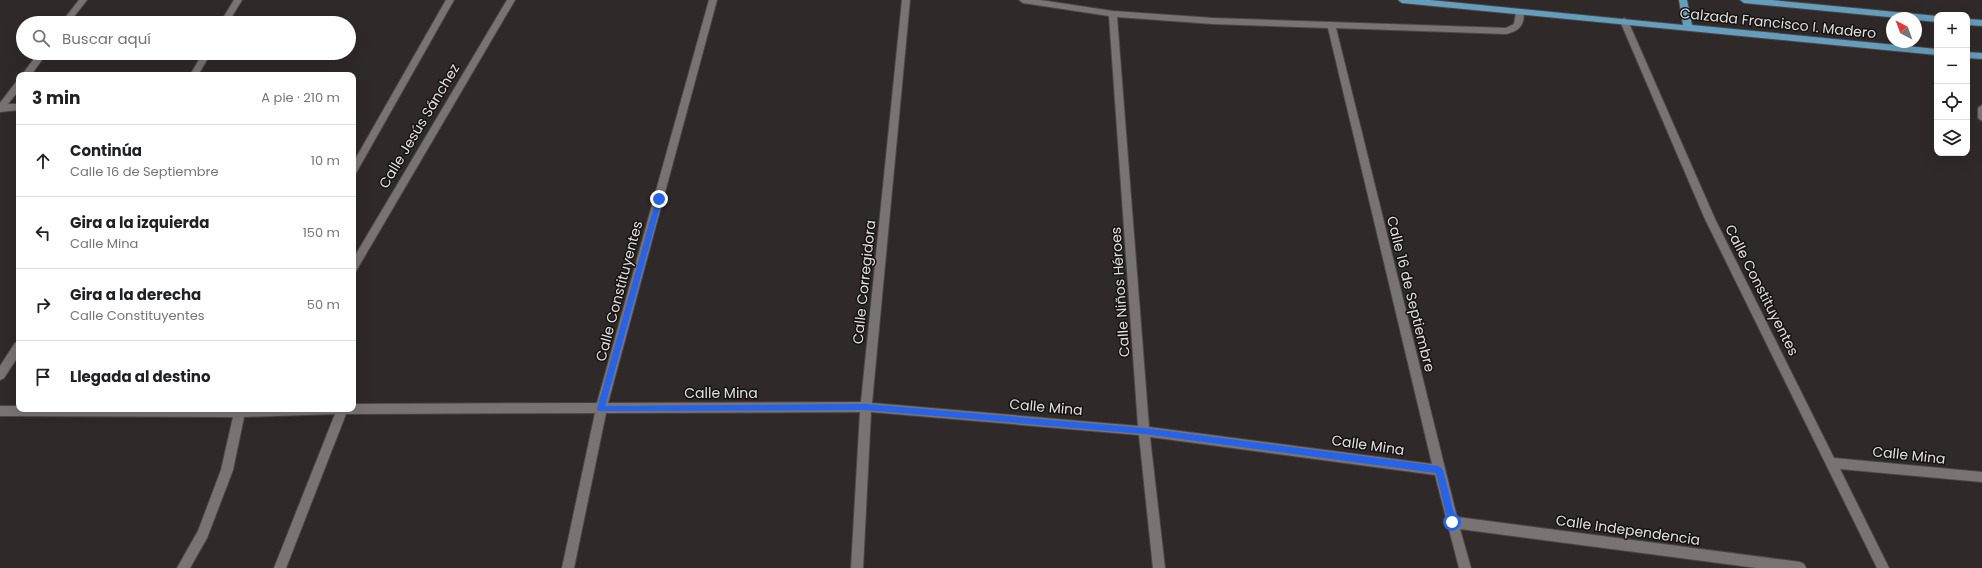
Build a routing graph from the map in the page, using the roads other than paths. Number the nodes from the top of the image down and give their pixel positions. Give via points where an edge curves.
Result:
1 (83, 0) edge
2 (238, 0) edge
3 (450, 0) edge
4 (511, 0) edge
5 (713, 0) edge
6 (906, 0) edge
7 (1023, 0) edge
8 (1402, 0) edge
9 (1683, 0) edge
10 (1744, 0) edge
11 (1520, 12) junction
12 (1113, 14) junction
13 (71, 16) edge
14 (228, 16) edge
15 (1934, 19) edge
16 (1624, 21) junction
17 (1970, 22) edge
18 (1982, 23) edge
19 (1331, 25) junction
20 (1688, 27) junction
21 (1934, 52) edge
22 (1970, 55) edge
23 (1982, 56) edge
24 (38, 60) edge
25 (203, 60) edge
26 (28, 72) edge
27 (196, 72) edge
28 (16, 88) edge
29 (16, 107) edge
30 (0, 108) edge
31 (1982, 109) edge
32 (1982, 118) edge
33 (356, 166) edge
34 (356, 263) edge
35 (16, 351) edge
36 (0, 375) edge
37 (866, 407) junction
38 (356, 409) edge
39 (601, 409) junction
40 (0, 411) edge
41 (16, 411) edge
42 (240, 412) edge
43 (341, 412) edge
44 (1144, 431) junction
45 (1832, 463) junction
46 (1439, 470) junction
47 (1982, 477) edge
48 (1452, 522) junction
49 (183, 568) edge
50 (280, 568) edge
51 (568, 568) edge
52 (857, 568) edge
53 (1159, 568) edge
54 (1465, 568) edge
55 (1800, 568) edge
56 (1883, 568) edge

1 - 13 street
2 - 14 street
3 - 33 street
4 - 34 street, Calle Jesús Sánchez
5 - 39 street, Calle Constituyentes
6 - 37 street, Calle Corregidora
7 - 12 street
8 - 11 main road, Calzada Francisco I. Madero
9 - 20 main road
10 - 15 main road, Calzada Francisco I. Madero
11 - 16 main road, Calzada Francisco I. Madero
11 - 19 street via 1518,28 1506,31
12 - 19 street
12 - 44 street, Calle Niños Héroes
16 - 20 main road, Calzada Francisco I. Madero
16 - 45 street, Calle Constituyentes via 1710,219
17 - 18 main road
19 - 46 street, Calle 16 de Septiembre
20 - 21 main road, Calzada Francisco I. Madero
22 - 23 main road
24 - 26 street
25 - 27 street
28 - 30 street
29 - 30 street
31 - 32 street
35 - 36 street
37 - 39 street, Calle Mina
37 - 44 street, Calle Mina
37 - 52 street, Calle Corregidora
38 - 39 street, Calle Mina
39 - 51 street, Calle Constituyentes
40 - 41 street, Calle Mina
42 - 49 street via 227,470 203,534
43 - 50 street
44 - 46 street, Calle Mina
44 - 53 street, Calle Niños Héroes
45 - 47 street, Calle Mina
45 - 56 street, Calle Constituyentes
46 - 48 street, Calle 16 de Septiembre
48 - 54 street, Calle 16 de Septiembre
48 - 55 street, Calle Independencia

